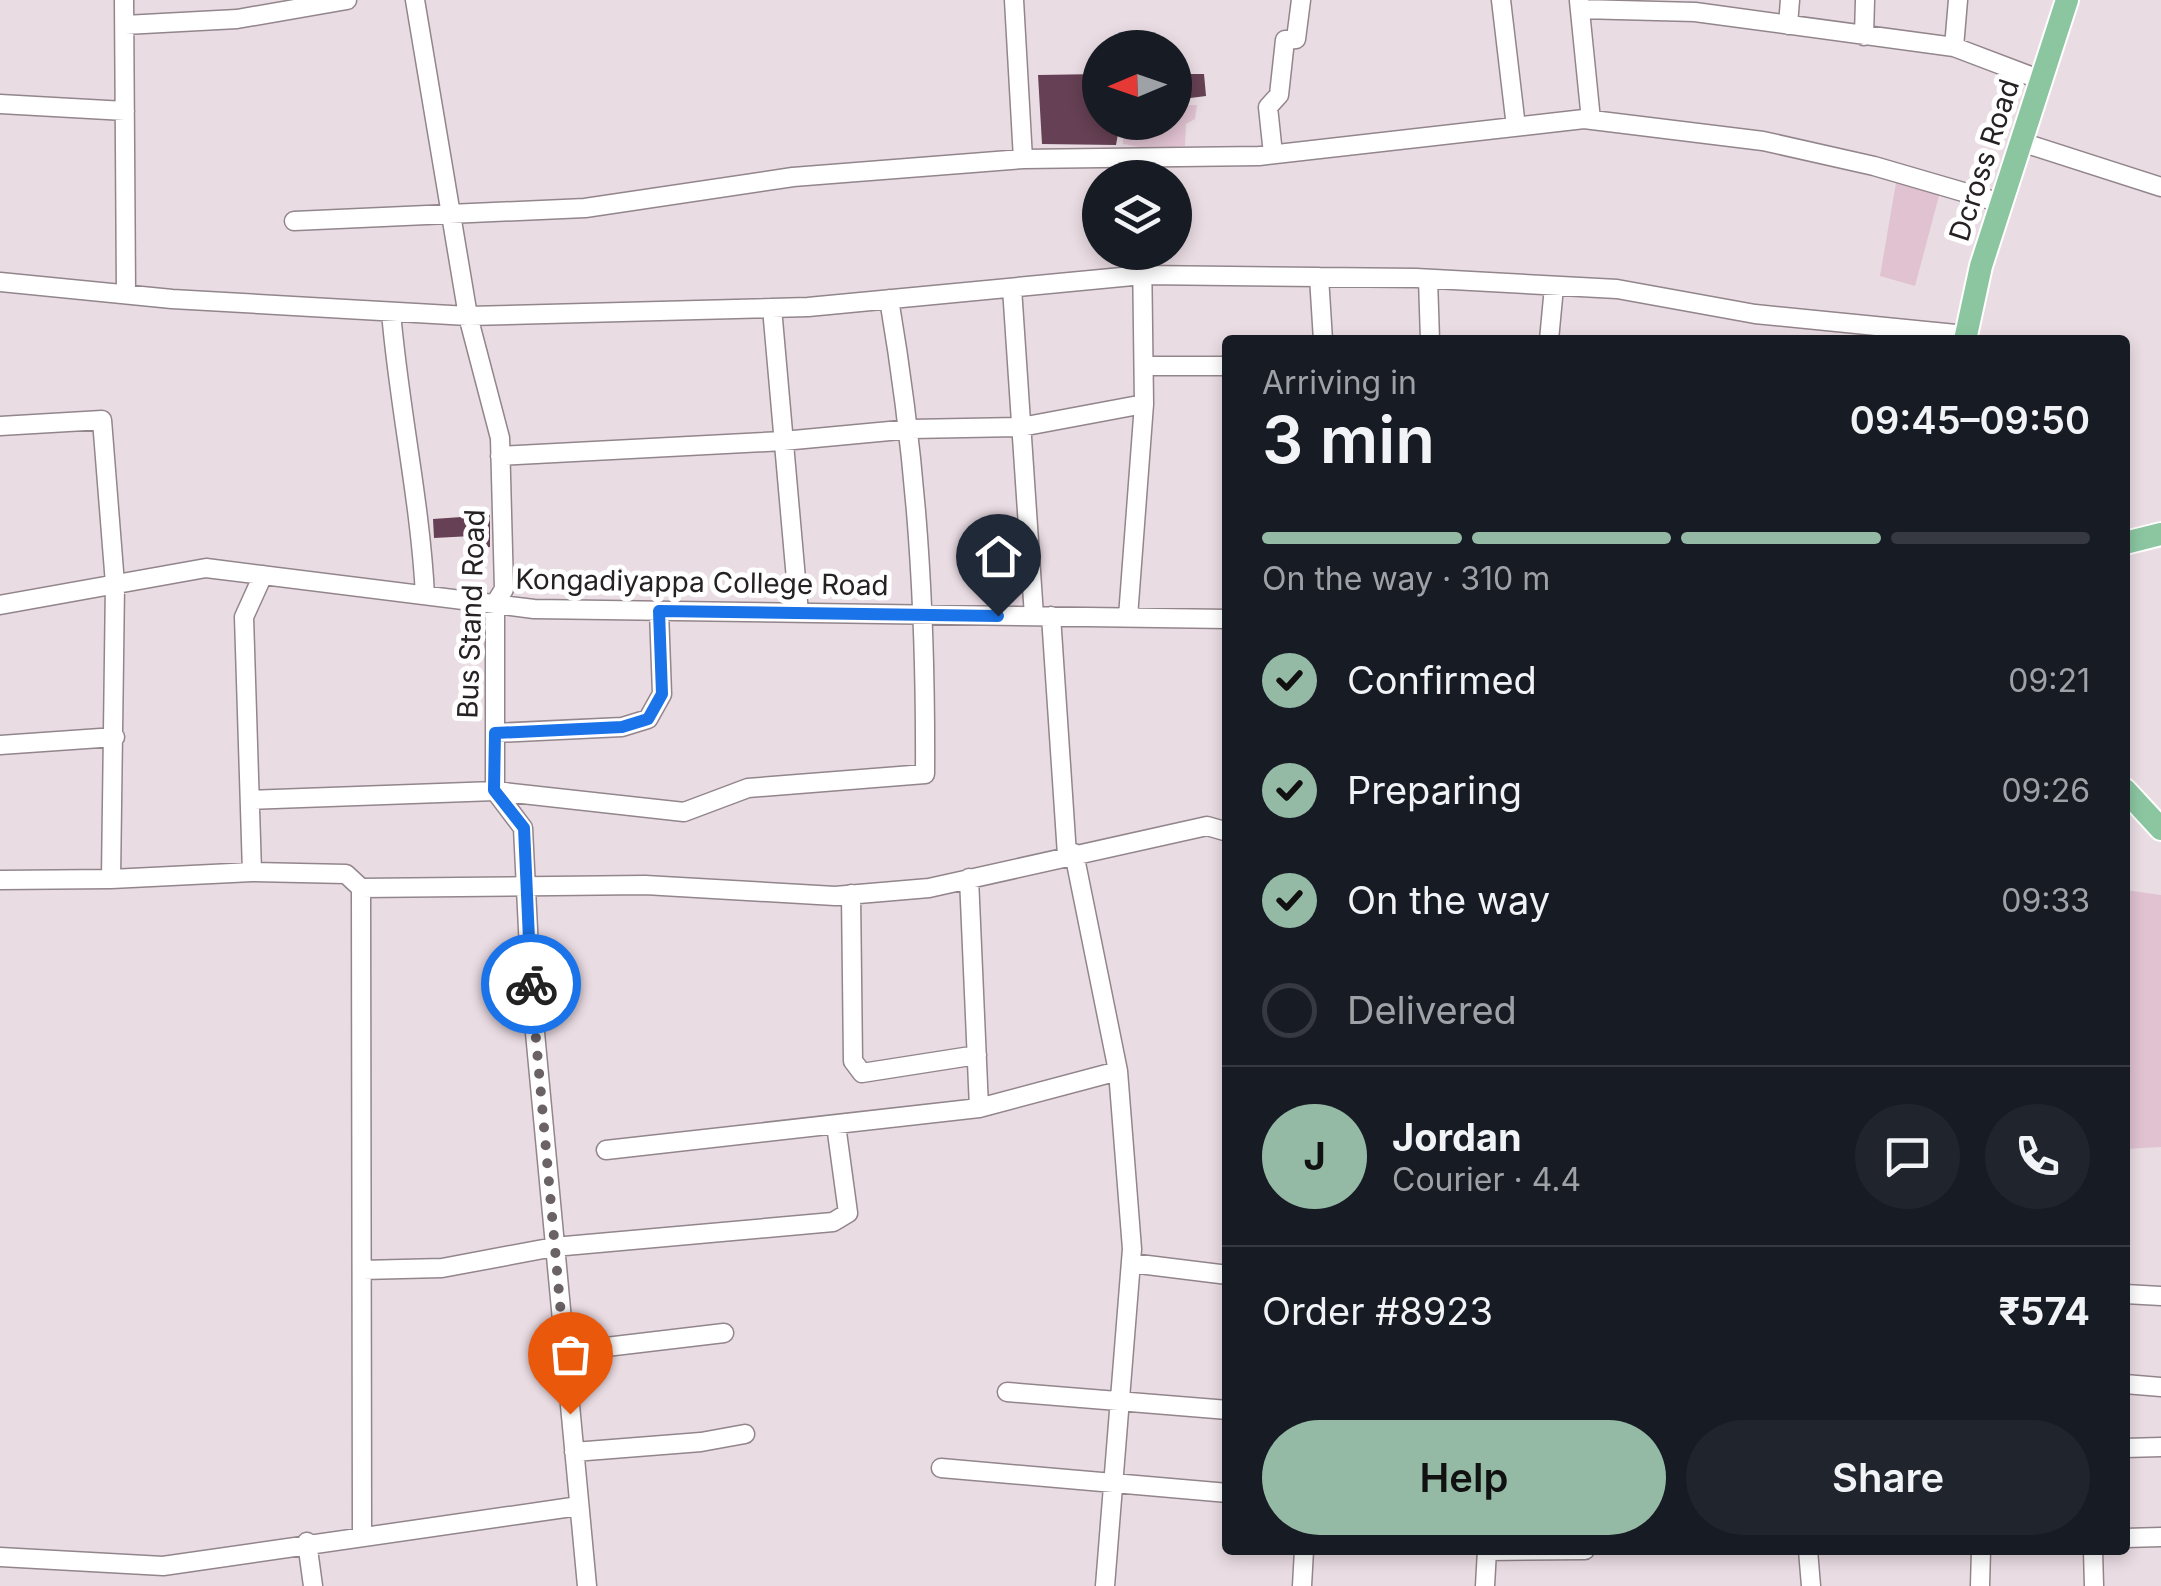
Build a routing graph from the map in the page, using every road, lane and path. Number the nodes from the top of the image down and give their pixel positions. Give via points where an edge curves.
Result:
1 (124, 0) edge
2 (348, 0) edge
3 (416, 0) edge
4 (1014, 0) edge
5 (1301, 0) edge
6 (1501, 0) edge
7 (1790, 0) edge
8 (1865, 0) edge
9 (1958, 0) edge
10 (2067, 0) edge
11 (1580, 5) edge
12 (1788, 25) junction
13 (125, 26) junction
14 (1864, 36) junction
15 (1954, 47) junction
16 (2041, 80) junction
17 (0, 104) edge
18 (125, 111) junction
19 (1591, 120) junction
20 (1516, 126) junction
21 (2021, 142) junction
22 (1273, 154) junction
23 (1138, 158) joint
24 (1023, 159) junction
25 (2161, 187) edge
26 (2001, 203) junction
27 (454, 216) junction
28 (294, 221) dead end
29 (1143, 270) edge
30 (1143, 275) junction
31 (1319, 277) junction
32 (1428, 278) junction
33 (0, 282) edge
34 (1554, 287) junction
35 (1012, 288) junction
36 (126, 294) junction
37 (889, 299) junction
38 (772, 308) junction
39 (391, 312) junction
40 (468, 316) junction
41 (1322, 335) edge
42 (1430, 335) edge
43 (1549, 335) edge
44 (1940, 335) edge
45 (1967, 335) edge
46 (1144, 366) junction
47 (1222, 366) edge
48 (1144, 404) junction
49 (0, 426) edge
50 (1021, 426) junction
51 (911, 429) junction
52 (783, 441) junction
53 (500, 456) junction
54 (2161, 534) edge
55 (2130, 542) edge
56 (263, 575) junction
57 (116, 584) junction
58 (426, 595) junction
59 (495, 604) junction
60 (0, 605) edge
61 (659, 611) junction
62 (798, 613) junction
63 (926, 614) junction
64 (1042, 616) junction
65 (1128, 617) junction
66 (1222, 619) edge
67 (495, 733) junction
68 (115, 737) junction
69 (0, 745) edge
70 (494, 790) junction
71 (2130, 795) edge
72 (250, 800) junction
73 (2161, 829) edge
74 (1222, 830) edge
75 (1070, 854) junction
76 (252, 872) junction
77 (969, 878) junction
78 (111, 879) junction
79 (0, 880) edge
80 (526, 886) junction
81 (361, 888) junction
82 (851, 894) junction
83 (976, 1055) junction
84 (1118, 1072) junction
85 (979, 1108) junction
86 (836, 1125) junction
87 (606, 1150) dead end
88 (554, 1247) junction
89 (1131, 1264) junction
90 (362, 1270) junction
91 (1222, 1274) edge
92 (2130, 1294) edge
93 (2161, 1296) edge
94 (724, 1333) dead end
95 (564, 1352) junction
96 (2130, 1384) edge
97 (2161, 1387) edge
98 (1007, 1392) dead end
99 (1120, 1398) junction
100 (1222, 1409) edge
101 (744, 1434) dead end
102 (2161, 1447) edge
103 (2130, 1448) edge
104 (574, 1452) junction
105 (942, 1468) dead end
106 (1113, 1486) junction
107 (1222, 1493) edge
108 (579, 1506) junction
109 (362, 1534) junction
110 (2161, 1537) edge
111 (2130, 1538) edge
112 (307, 1542) junction
113 (1304, 1555) edge
114 (1487, 1555) edge
115 (1808, 1555) edge
116 (1981, 1555) edge
117 (2093, 1555) edge
118 (0, 1557) edge
119 (314, 1586) edge
120 (587, 1586) edge
121 (1106, 1586) edge
122 (1302, 1586) edge
123 (1485, 1586) edge
124 (1811, 1586) edge
125 (1980, 1586) edge
126 (2094, 1586) edge

1 - 13 street
2 - 13 street via 237,19
3 - 27 street, Bus Stand Road
4 - 24 street
5 - 22 street via 1296,39 1285,40 1279,95 1268,108
6 - 20 street
7 - 12 street
8 - 14 street
9 - 15 street
10 - 16 main road, Dcross Road
11 - 12 street
11 - 19 street
12 - 14 street
13 - 18 street
14 - 15 street
15 - 16 street
16 - 21 main road, Dcross Road
17 - 18 street
18 - 36 street
19 - 20 street
19 - 26 street via 1763,140
20 - 22 street
21 - 25 street
21 - 26 main road, Dcross Road
22 - 23 street
23 - 24 street
24 - 27 street via 793,176 585,208
26 - 45 main road, Dcross Road
27 - 28 street
27 - 40 street, Bus Stand Road
29 - 30 street
30 - 31 street
30 - 35 street
30 - 46 street
31 - 32 street
31 - 41 street
32 - 34 street
32 - 42 street
33 - 36 street
34 - 43 street
34 - 44 street via 1617,289 1756,314
35 - 37 street
35 - 50 street
36 - 39 street
37 - 38 street
37 - 51 street
38 - 40 street
38 - 52 street
39 - 40 street
39 - 58 street via 399,403 421,508
40 - 53 street, Bus Stand Road
46 - 47 street
46 - 48 street
48 - 50 street
48 - 65 street
49 - 57 street via 102,420
50 - 51 street
50 - 64 street
51 - 52 street
51 - 63 street
52 - 53 street
52 - 62 street
53 - 59 street, Bus Stand Road via 504,588
54 - 55 main road
56 - 57 street, Kongadiyappa College Road via 206,568
56 - 58 street, Kongadiyappa College Road
56 - 72 street via 244,617
57 - 60 street, Kongadiyappa College Road
57 - 68 street
58 - 59 street, Kongadiyappa College Road
59 - 61 street, Kongadiyappa College Road
59 - 67 street, Bus Stand Road
61 - 62 street, Kongadiyappa College Road
61 - 67 street via 662,694 648,719 622,727
62 - 63 street, Kongadiyappa College Road
63 - 64 street, Kongadiyappa College Road
63 - 70 street via 925,774 748,788 684,812
64 - 65 street, Kongadiyappa College Road
64 - 75 street
65 - 66 street, Kongadiyappa College Road
67 - 70 street, Bus Stand Road
68 - 69 street
68 - 78 street
70 - 72 street
70 - 80 street via 524,828
71 - 73 main road
72 - 76 street
74 - 75 street via 1207,826
75 - 77 street
75 - 84 street
76 - 78 street
76 - 81 street via 346,874
77 - 82 street
77 - 83 street
78 - 79 street
80 - 81 street
80 - 82 street
80 - 88 street
81 - 90 street
82 - 83 street via 853,1062 862,1073
83 - 85 street
84 - 85 street
84 - 89 street
85 - 86 street
86 - 87 street
86 - 88 street via 848,1212 833,1222
88 - 90 street via 442,1268
88 - 95 street
89 - 91 street
89 - 99 street
90 - 109 street
92 - 93 street
94 - 95 street
95 - 104 street
96 - 97 street
98 - 99 street
99 - 100 street
99 - 106 street
101 - 104 street
102 - 103 street
104 - 108 street
105 - 106 street
106 - 107 street
106 - 121 street
108 - 109 street
108 - 120 street
109 - 112 street
110 - 111 street
112 - 118 street via 163,1566
112 - 119 street
113 - 122 street
114 - 123 street
115 - 124 street
116 - 125 street
117 - 126 street

